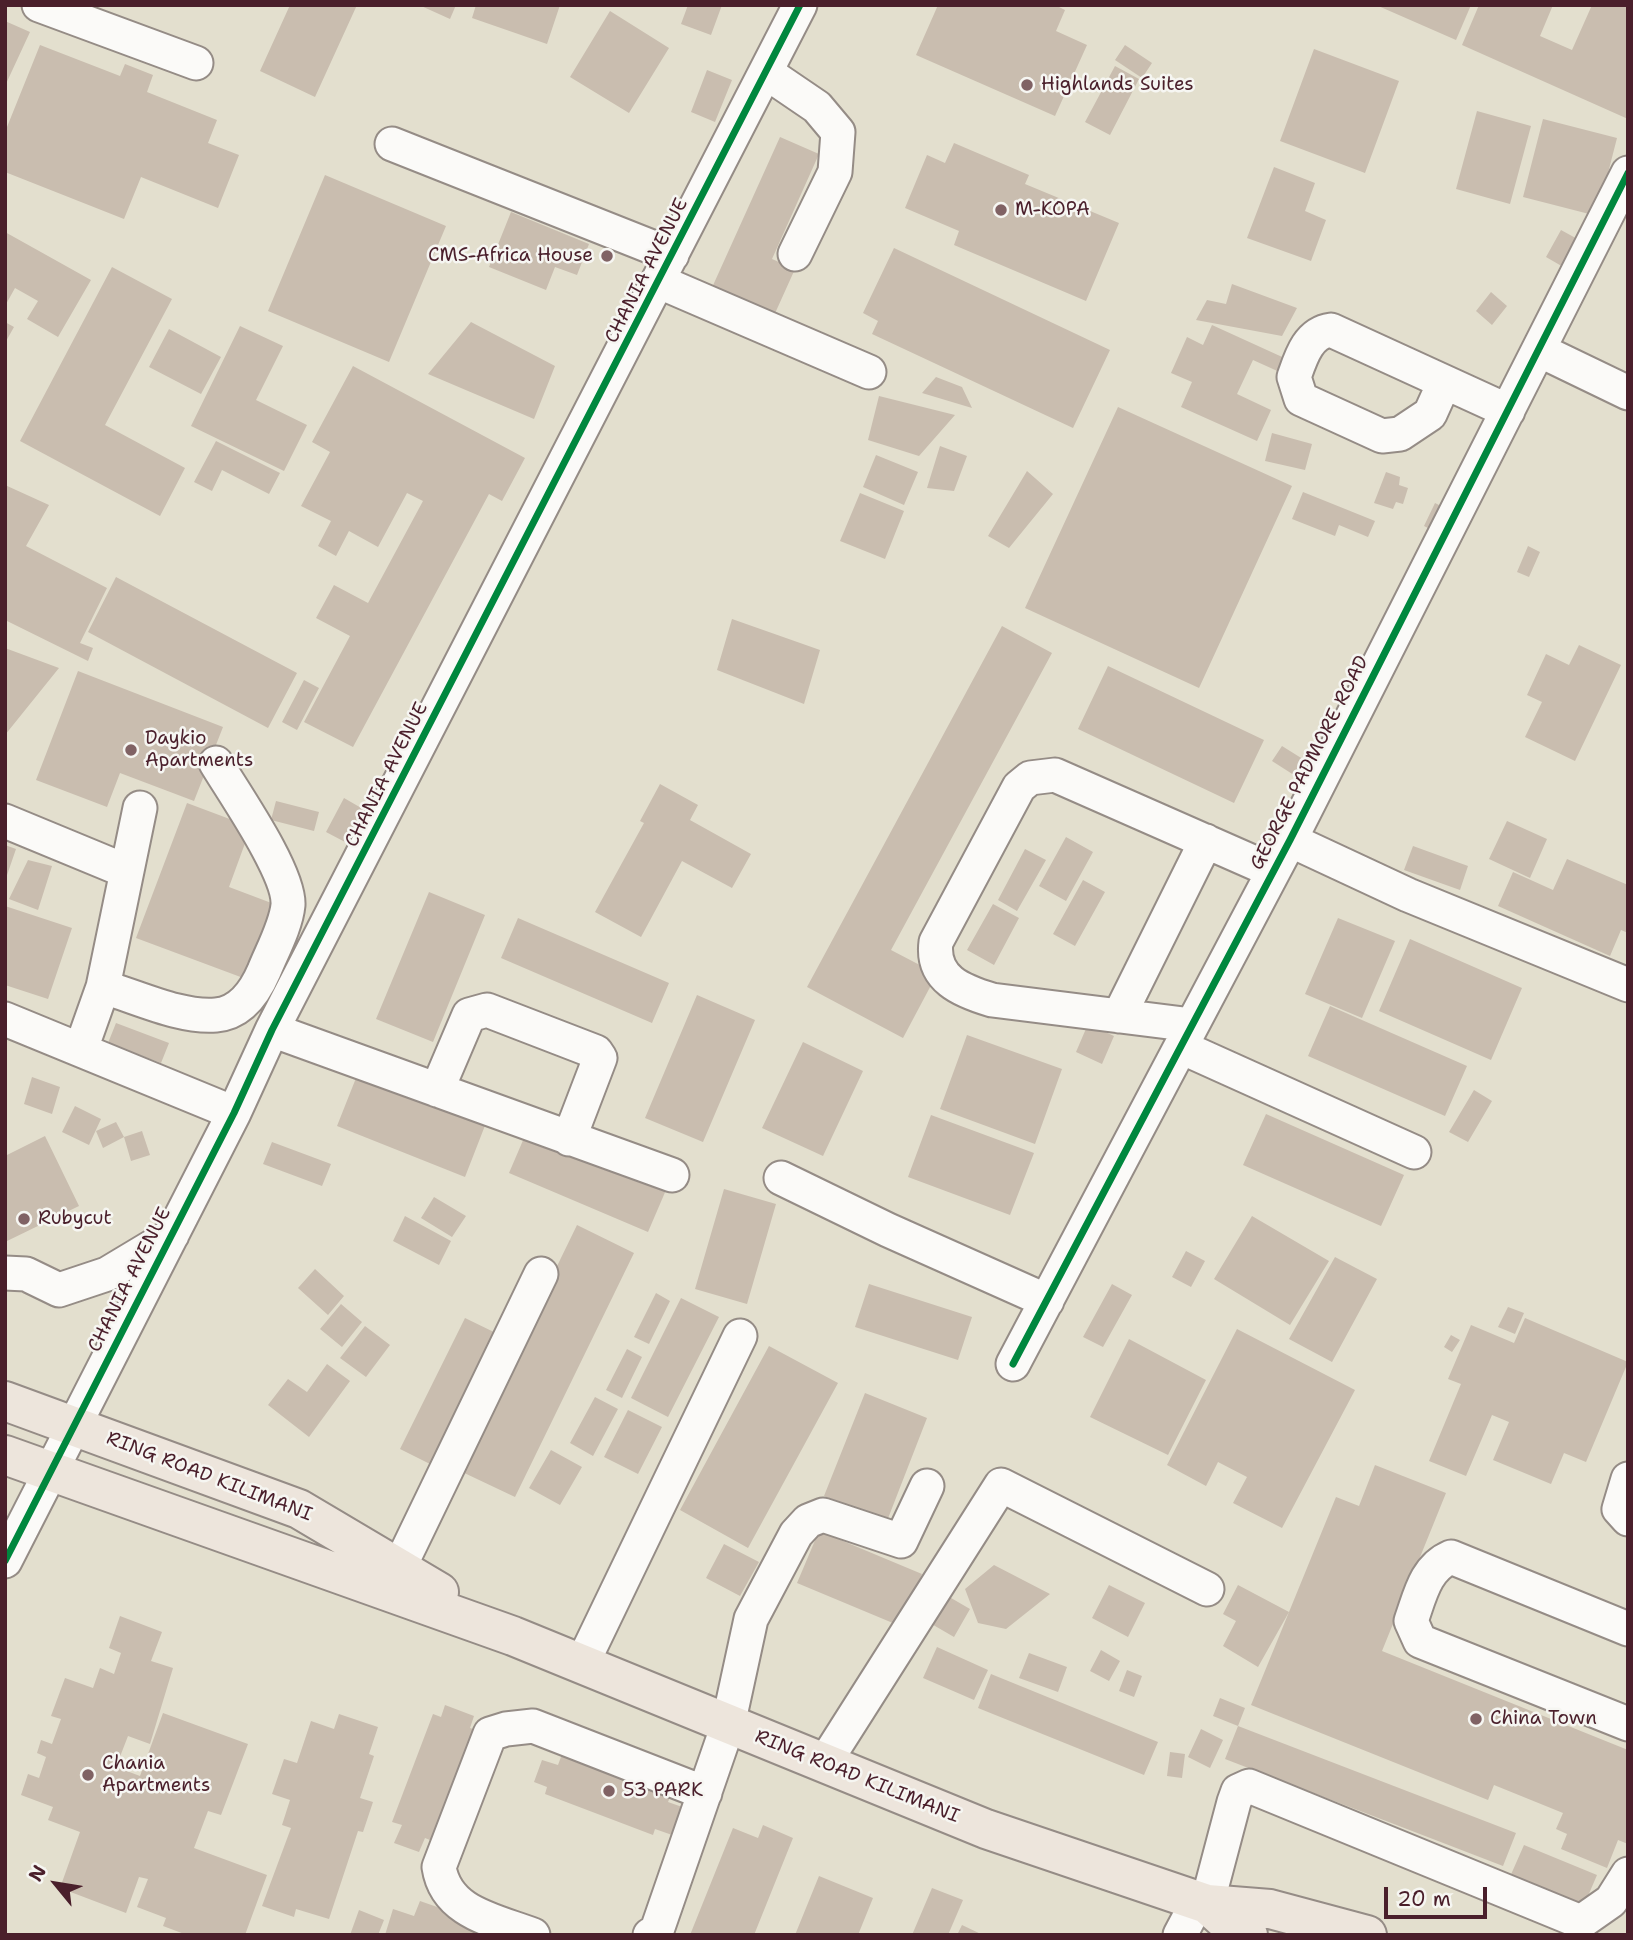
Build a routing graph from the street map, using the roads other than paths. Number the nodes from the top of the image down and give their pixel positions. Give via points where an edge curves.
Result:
1 (800, 5) edge
2 (42, 6) edge
3 (196, 62) dead end
4 (767, 73) junction
5 (392, 144) dead end
6 (1628, 173) edge
7 (795, 254) dead end
8 (666, 268) junction
9 (1539, 350) junction
10 (869, 372) dead end
11 (1444, 383) dead end
12 (1628, 393) edge
13 (1508, 411) junction
14 (216, 763) dead end
15 (140, 808) dead end
16 (5, 821) edge
17 (1290, 839) junction
18 (1206, 841) junction
19 (127, 871) junction
20 (1273, 871) junction
21 (1628, 985) edge
22 (103, 987) junction
23 (1119, 1016) junction
24 (5, 1018) edge
25 (272, 1030) junction
26 (1186, 1036) junction
27 (81, 1049) junction
28 (437, 1090) junction
29 (234, 1113) junction
30 (569, 1139) junction
31 (1414, 1152) dead end
32 (672, 1175) dead end
33 (781, 1178) dead end
34 (172, 1234) junction
35 (5, 1273) edge
36 (541, 1274) dead end
37 (1047, 1301) junction
38 (740, 1336) dead end
39 (1013, 1364) dead end
40 (5, 1401) edge
41 (73, 1425) junction
42 (5, 1455) edge
43 (50, 1471) junction
44 (1628, 1479) edge
45 (928, 1486) dead end
46 (1628, 1519) edge
47 (5, 1561) edge
48 (399, 1568) junction
49 (1207, 1589) dead end
50 (1628, 1629) edge
51 (513, 1636) junction
52 (582, 1664) junction
53 (1628, 1724) edge
54 (728, 1725) junction
55 (825, 1762) junction
56 (705, 1793) junction
57 (1628, 1874) edge
58 (1202, 1903) junction
59 (533, 1935) edge
60 (650, 1935) edge
61 (1180, 1935) edge
62 (1248, 1935) edge
63 (1367, 1935) edge

1 - 4 street, CHANIA AVENUE
2 - 3 street
4 - 7 street via 817,107 838,132 835,172
4 - 8 street, CHANIA AVENUE
5 - 8 street
6 - 9 street, GEORGE PADMORE ROAD
8 - 10 street
8 - 25 street, CHANIA AVENUE
9 - 12 street
9 - 13 street, GEORGE PADMORE ROAD
11 - 13 street
13 - 17 street, GEORGE PADMORE ROAD
14 - 22 street via 264,842 288,905 262,977 242,1006 215,1015 194,1014
15 - 19 street
16 - 19 street
17 - 20 street, GEORGE PADMORE ROAD
17 - 21 street via 1408,895
18 - 20 street
18 - 23 street
18 - 23 street via 1055,775 1030,778 1019,787 936,942 934,957 948,981 966,992 992,1000
19 - 22 street
20 - 26 street, GEORGE PADMORE ROAD
22 - 27 street
23 - 26 street
24 - 27 street
25 - 28 street
25 - 29 street, CHANIA AVENUE
26 - 31 street
26 - 37 street, GEORGE PADMORE ROAD
27 - 29 street
28 - 30 street
28 - 30 street via 470,1015 487,1010 596,1052 600,1058
29 - 34 street, CHANIA AVENUE
30 - 32 street
33 - 37 street
34 - 35 street via 107,1274 59,1290 26,1274
34 - 41 street, CHANIA AVENUE
36 - 48 street
37 - 39 street, GEORGE PADMORE ROAD
38 - 52 street
40 - 41 main road, RING ROAD KILIMANI
41 - 43 street, CHANIA AVENUE
41 - 48 main road, RING ROAD KILIMANI via 299,1509
42 - 43 main road, RING ROAD KILIMANI
43 - 47 street, CHANIA AVENUE
43 - 51 main road, RING ROAD KILIMANI
44 - 46 street via 1619,1509
45 - 54 street via 901,1541 823,1515 808,1521 796,1534 751,1619
48 - 51 main road, RING ROAD KILIMANI
49 - 55 street via 1001,1485
50 - 53 street via 1451,1557 1437,1563 1428,1575 1411,1621 1420,1641
51 - 52 main road, RING ROAD KILIMANI
52 - 54 main road, RING ROAD KILIMANI
54 - 55 main road, RING ROAD KILIMANI
54 - 56 street
55 - 58 main road, RING ROAD KILIMANI via 986,1829
56 - 59 street via 533,1726 490,1734 439,1867 442,1883 451,1898 472,1912
56 - 60 street via 656,1933
57 - 58 street via 1611,1900 1581,1922 1249,1786 1238,1791
58 - 61 street
58 - 62 main road, RING ROAD KILIMANI
58 - 63 main road, RING ROAD KILIMANI via 1270,1909

